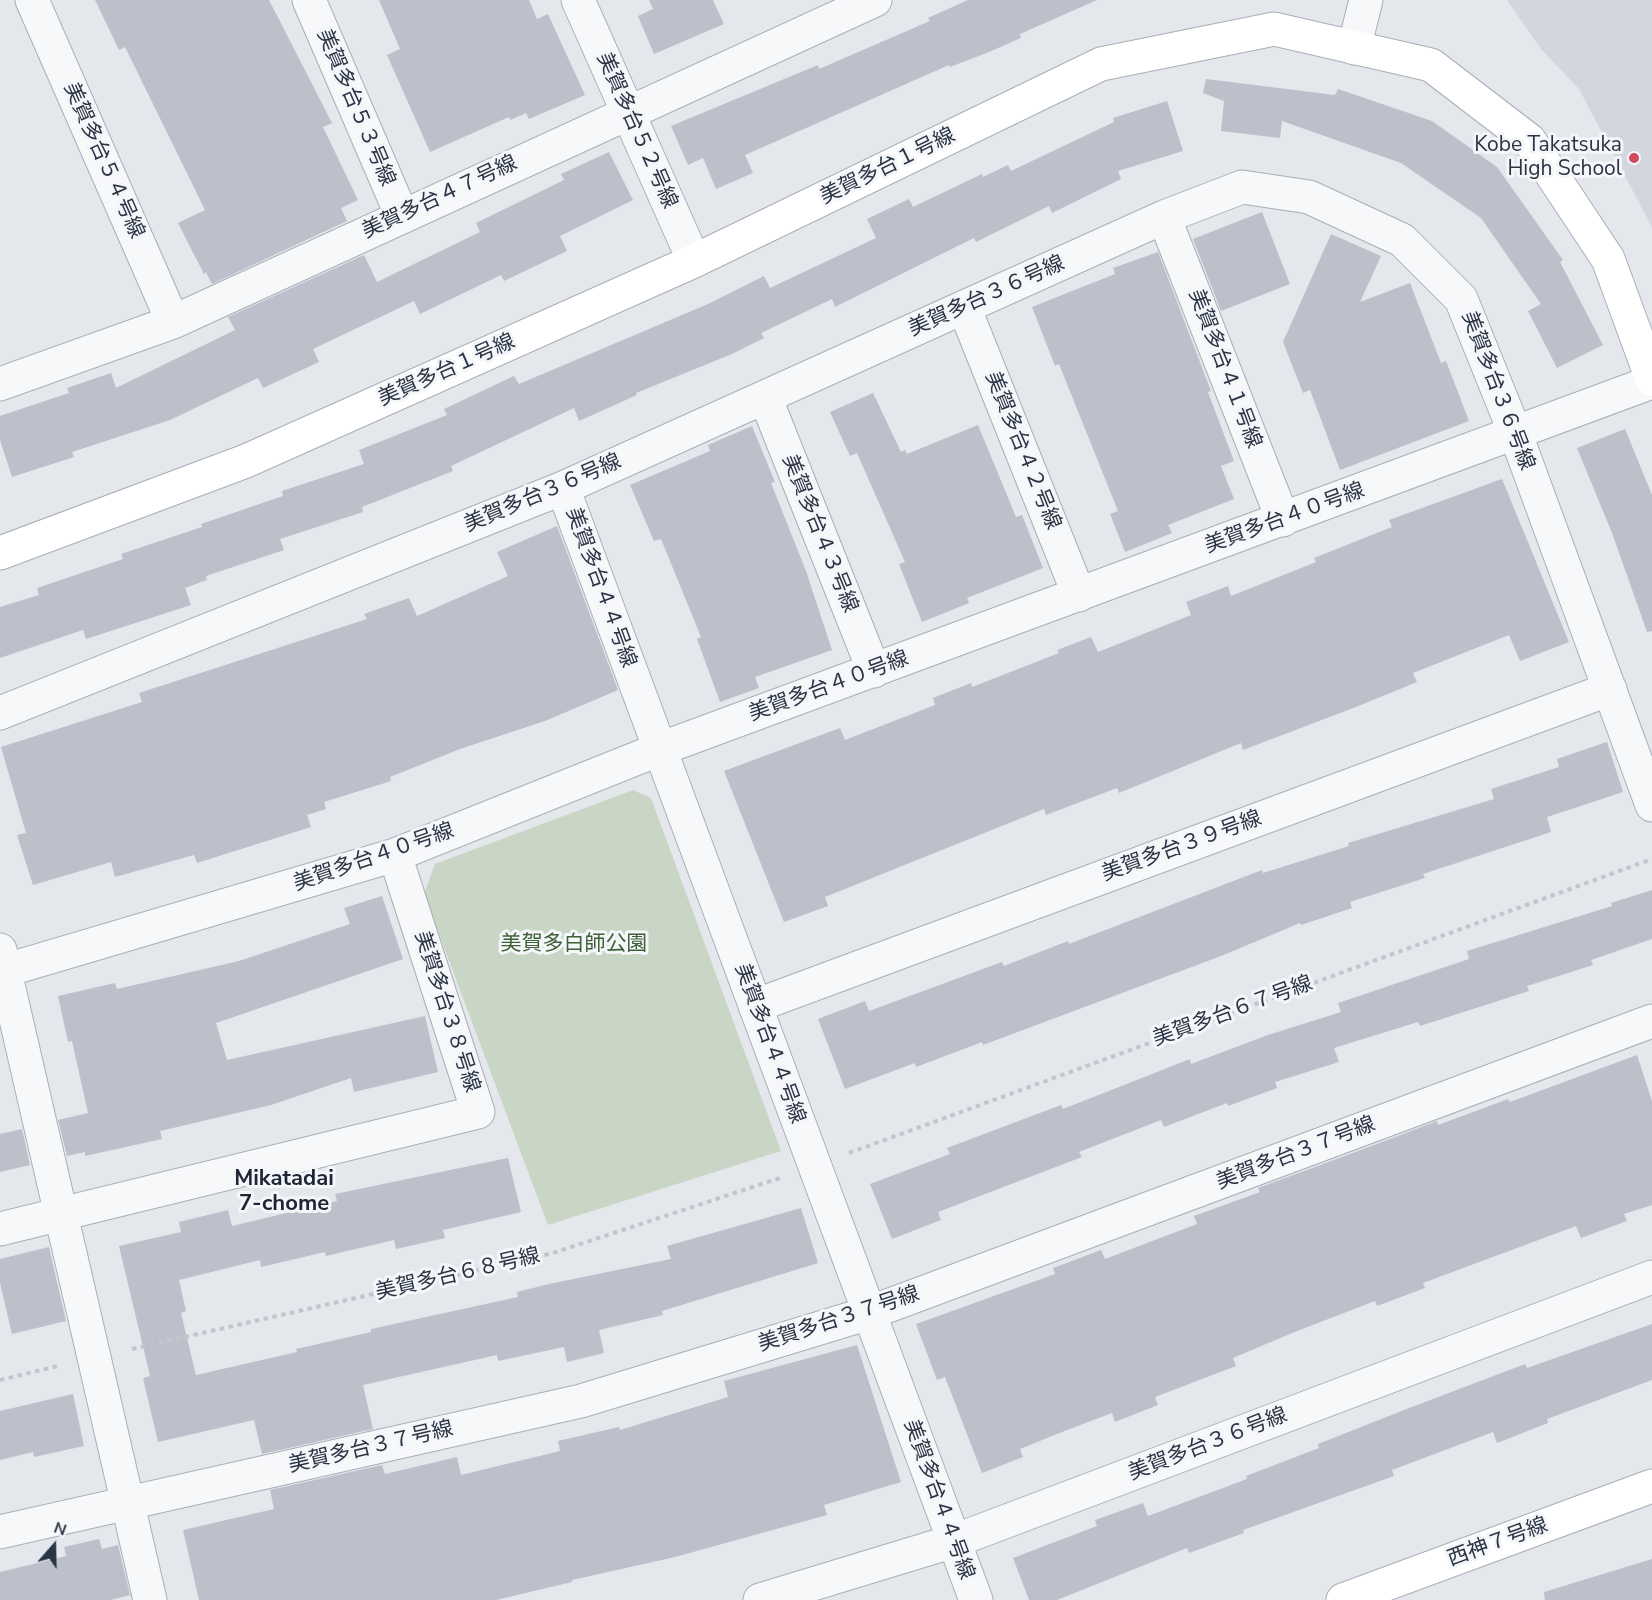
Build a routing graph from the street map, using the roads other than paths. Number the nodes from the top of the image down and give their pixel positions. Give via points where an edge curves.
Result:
1 (32, 0) edge
2 (309, 0) edge
3 (579, 0) edge
4 (1366, 0) edge
5 (860, 3) edge
6 (1354, 48) junction
7 (628, 112) junction
8 (402, 216) junction
9 (1164, 217) junction
10 (694, 261) junction
11 (964, 307) junction
12 (173, 322) junction
13 (1652, 381) edge
14 (0, 384) edge
15 (765, 397) junction
16 (1515, 435) junction
17 (563, 488) junction
18 (1283, 520) junction
19 (0, 553) edge
20 (1079, 595) junction
21 (874, 670) junction
22 (1610, 689) junction
23 (0, 713) edge
24 (660, 749) junction
25 (1652, 805) edge
26 (395, 855) junction
27 (2, 963) edge
28 (755, 1006) junction
29 (1652, 1020) edge
30 (62, 1215) junction
31 (0, 1229) edge
32 (1652, 1277) edge
33 (869, 1313) junction
34 (1652, 1486) edge
35 (128, 1503) junction
36 (0, 1532) edge
37 (954, 1541) junction
38 (150, 1600) edge
39 (760, 1600) edge
40 (976, 1600) edge
41 (1343, 1600) edge

1 - 12 street, 美賀多台５４号線
2 - 8 street, 美賀多台５３号線
3 - 7 street, 美賀多台５２号線
4 - 6 street
5 - 7 street, 美賀多台４７号線
6 - 10 street, 美賀多台１号線 via 1274,29 1101,64
6 - 13 street, 美賀多台１号線 via 1431,65 1529,140 1608,259
7 - 8 street, 美賀多台４７号線
7 - 10 street, 美賀多台５２号線
8 - 12 street, 美賀多台４７号線
9 - 11 street, 美賀多台３６号線
9 - 16 street, 美賀多台３６号線 via 1242,186 1309,197 1402,240 1461,299
9 - 18 street, 美賀多台４１号線
10 - 19 street, 美賀多台１号線 via 246,461
11 - 15 street, 美賀多台３６号線
11 - 20 street, 美賀多台４２号線
12 - 14 street, 美賀多台４７号線
13 - 16 street, 美賀多台４０号線
15 - 17 street, 美賀多台３６号線
15 - 21 street, 美賀多台４３号線
16 - 18 street, 美賀多台４０号線
16 - 22 street, 美賀多台３６号線
17 - 23 street, 美賀多台３６号線
17 - 24 street, 美賀多台４４号線
18 - 20 street, 美賀多台４０号線
20 - 21 street, 美賀多台４０号線
21 - 24 street, 美賀多台４０号線
22 - 25 street, 美賀多台３６号線
22 - 28 street, 美賀多台３９号線
24 - 26 street, 美賀多台４０号線
24 - 28 street, 美賀多台４４号線
26 - 27 street, 美賀多台４０号線
26 - 30 street, 美賀多台３８号線 via 478,1112
27 - 30 street
28 - 33 street, 美賀多台４４号線
29 - 33 street, 美賀多台３７号線
30 - 31 street, 美賀多台３８号線
30 - 35 street
32 - 37 street, 美賀多台３６号線
33 - 35 street, 美賀多台３７号線 via 581,1401
33 - 37 street, 美賀多台４４号線
34 - 41 street, 西神７号線
35 - 36 street, 美賀多台３７号線
35 - 38 street
37 - 39 street, 美賀多台３６号線
37 - 40 street, 美賀多台４４号線

